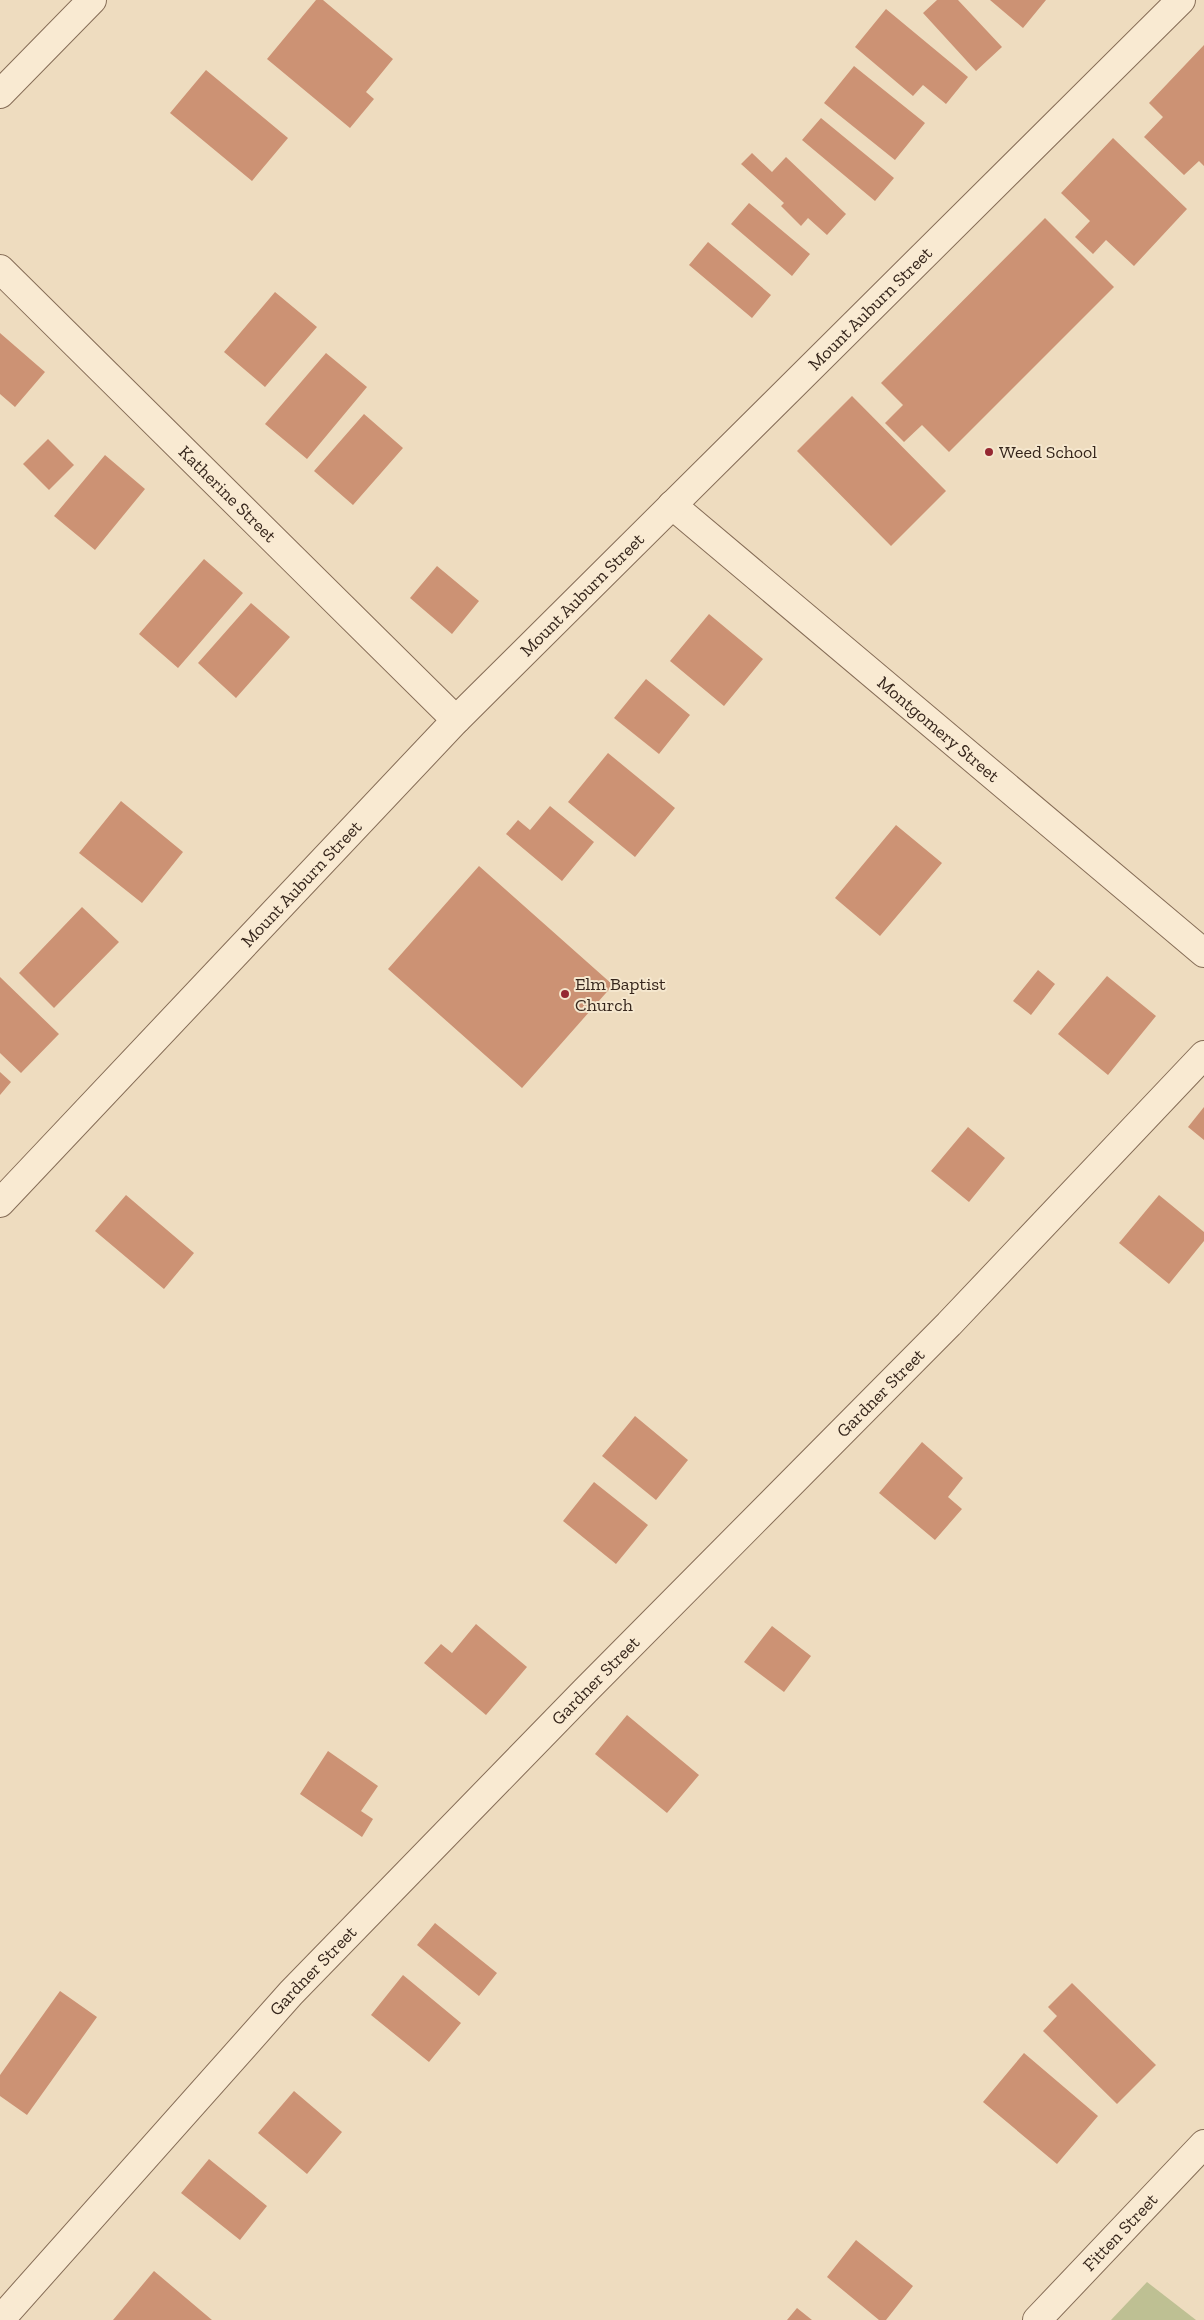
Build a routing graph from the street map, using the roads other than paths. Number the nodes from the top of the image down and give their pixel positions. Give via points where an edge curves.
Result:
1 (92, 0) edge
2 (1181, 0) edge
3 (0, 94) edge
4 (0, 269) edge
5 (672, 505) junction
6 (456, 720) junction
7 (1204, 953) edge
8 (1204, 1055) edge
9 (0, 1202) edge
10 (1204, 2144) edge
11 (0, 2320) edge
12 (1038, 2320) edge

1 - 3 street
2 - 5 street, Mount Auburn Street
4 - 6 street, Katherine Street
5 - 6 street, Mount Auburn Street
5 - 7 street, Montgomery Street
6 - 9 street, Mount Auburn Street
8 - 11 street, Gardner Street via 949,1324 291,1993
10 - 12 street, Fitten Street

